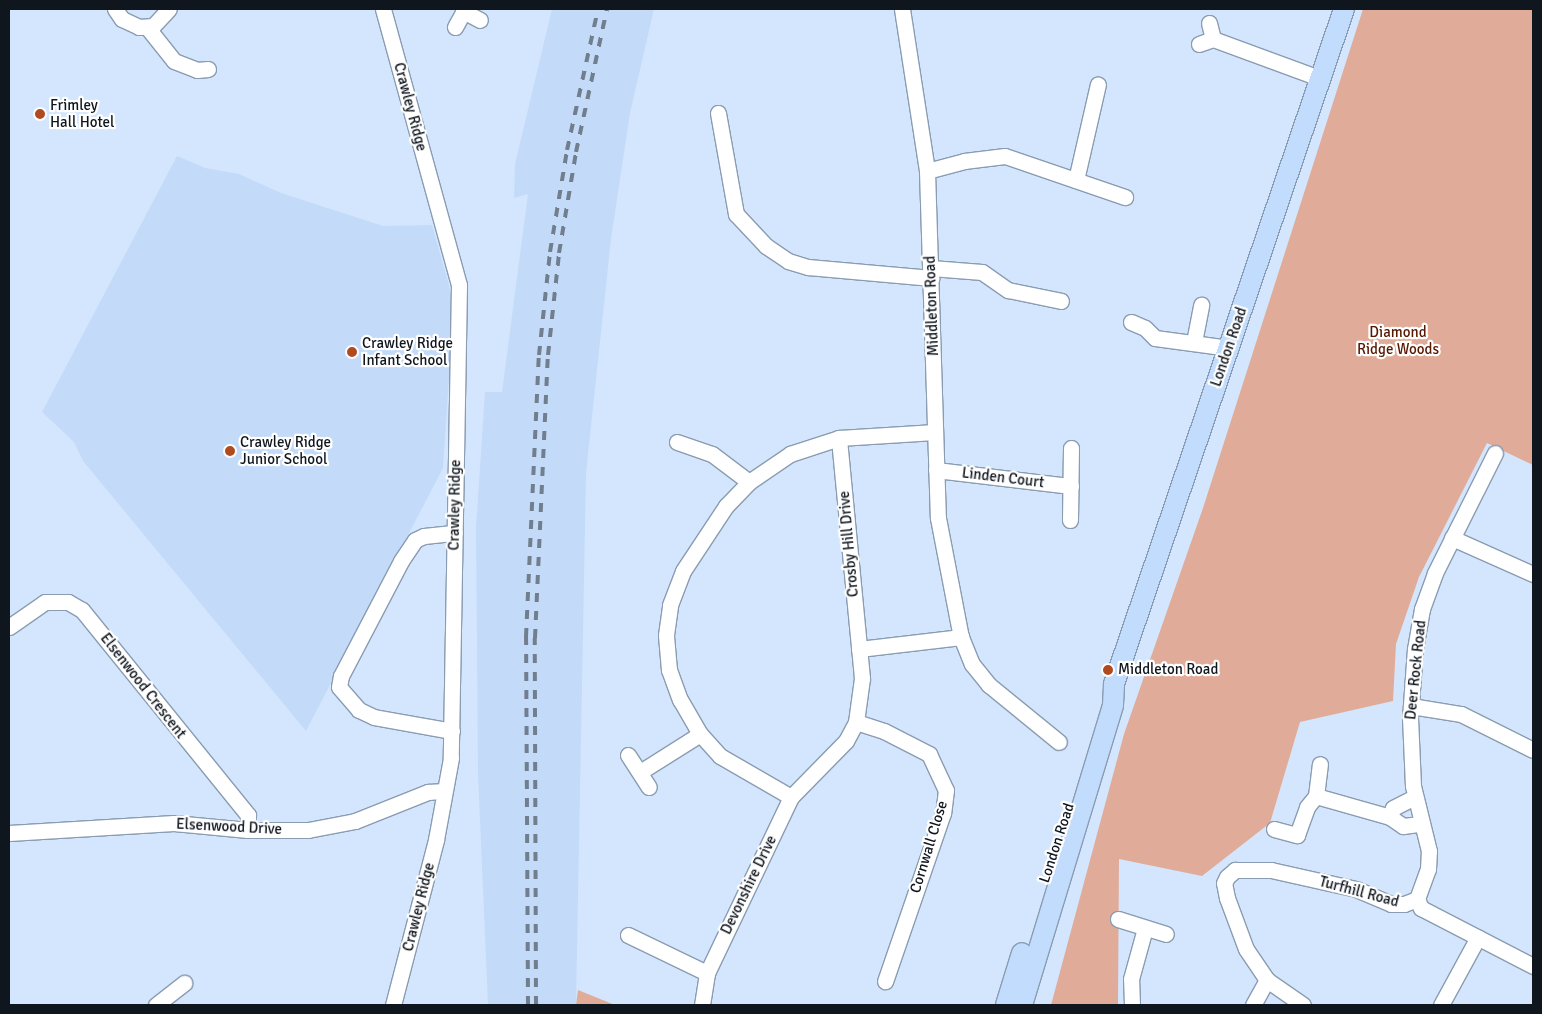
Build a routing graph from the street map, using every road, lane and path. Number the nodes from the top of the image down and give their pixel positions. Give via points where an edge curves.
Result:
1 (114, 9) edge
2 (169, 9) edge
3 (383, 9) edge
4 (902, 9) edge
5 (1344, 9) edge
6 (464, 10) edge
7 (480, 20) dead end
8 (1209, 23) dead end
9 (146, 26) junction
10 (455, 27) dead end
11 (1213, 39) junction
12 (1199, 44) dead end
13 (208, 69) dead end
14 (1322, 79) junction
15 (1098, 84) dead end
16 (718, 113) dead end
17 (927, 171) junction
18 (1076, 180) junction
19 (1125, 197) dead end
20 (931, 273) junction
21 (1061, 302) dead end
22 (1202, 305) dead end
23 (1131, 322) dead end
24 (1194, 342) junction
25 (1229, 348) junction
26 (935, 432) junction
27 (839, 438) junction
28 (677, 442) dead end
29 (1072, 448) dead end
30 (1495, 453) dead end
31 (936, 470) junction
32 (749, 482) junction
33 (1071, 486) junction
34 (1070, 520) dead end
35 (455, 533) junction
36 (1452, 538) junction
37 (1533, 574) edge
38 (9, 627) edge
39 (961, 637) junction
40 (859, 650) junction
41 (1114, 684) junction
42 (1411, 706) junction
43 (856, 722) junction
44 (452, 731) junction
45 (700, 734) junction
46 (1059, 742) dead end
47 (1533, 750) edge
48 (628, 755) dead end
49 (1320, 764) dead end
50 (640, 772) junction
51 (649, 787) dead end
52 (444, 792) junction
53 (1316, 796) junction
54 (1415, 797) junction
55 (791, 798) junction
56 (1390, 818) junction
57 (1420, 824) junction
58 (1274, 829) dead end
59 (248, 830) junction
60 (9, 834) edge
61 (1417, 899) junction
62 (1118, 919) dead end
63 (1145, 928) junction
64 (628, 934) dead end
65 (1166, 934) dead end
66 (1478, 937) junction
67 (1533, 966) edge
68 (707, 973) junction
69 (885, 980) dead end
70 (1267, 980) junction
71 (184, 983) dead end
72 (156, 1005) edge
73 (393, 1005) edge
74 (702, 1005) edge
75 (1006, 1005) edge
76 (1022, 1005) edge
77 (1132, 1005) edge
78 (1253, 1005) edge
79 (1303, 1005) edge
80 (1441, 1005) edge

1 - 9 street via 122,19
2 - 9 street via 153,26
3 - 35 street, Crawley Ridge via 459,285
4 - 17 street, Middleton Road via 916,78
5 - 14 main road, London Road
6 - 7 street
6 - 10 street
8 - 11 street
9 - 13 street via 174,61 197,70
11 - 12 street
11 - 14 street
14 - 25 main road, London Road
15 - 18 street via 1090,132
16 - 20 street via 736,214 766,246 788,261 808,267
17 - 18 street via 964,161 1005,156
17 - 20 street, Middleton Road
18 - 19 street
20 - 21 street via 982,272 1008,290
20 - 26 street, Middleton Road
22 - 24 street
23 - 24 street via 1146,328 1156,338
24 - 25 street
25 - 41 main road, London Road
26 - 27 street
26 - 31 street, Middleton Road
27 - 32 street via 790,454
27 - 40 street, Crosby Hill Drive
28 - 32 street via 712,454
29 - 33 street
30 - 36 street, Deer Rock Road
31 - 33 street, Linden Court
31 - 39 street, Middleton Road via 938,518
32 - 45 street via 710,528 683,571 670,605 666,635 669,670 680,700
33 - 34 street
35 - 44 street, Crawley Ridge
35 - 44 street via 424,536 416,540 401,561 341,676 339,687 359,710 374,716
36 - 37 street
36 - 42 street, Deer Rock Road via 1422,609
38 - 59 street, Elsenwood Crescent via 45,602 68,602 82,610 248,815
39 - 40 street
39 - 46 street, Middleton Road via 972,664 989,685
40 - 43 street, Crosby Hill Drive via 862,678
41 - 75 main road, London Road via 1104,700
41 - 76 main road, London Road via 1114,705
42 - 47 street via 1461,714
42 - 54 street, Deer Rock Road
43 - 55 street, Crosby Hill Drive via 846,741
43 - 69 street, Cornwall Close via 884,731 929,754 946,790 943,813 899,962
44 - 52 street, Crawley Ridge via 451,758
45 - 50 street
45 - 55 street via 709,746 736,768
48 - 50 street
49 - 53 street
50 - 51 street
52 - 59 street, Elsenwood Drive via 428,792 369,817 333,827
52 - 73 street, Crawley Ridge via 436,840
53 - 56 street
53 - 58 street via 1307,807 1297,835
54 - 56 street via 1393,808
54 - 57 street, Deer Rock Road
55 - 68 street, Devonshire Drive
56 - 57 street via 1403,826
57 - 61 street, Deer Rock Road via 1429,851 1428,869
59 - 60 street, Elsenwood Drive via 174,823
61 - 66 street, Turfhill Road via 1421,908
61 - 70 street, Turfhill Road via 1391,904 1356,889 1271,870 1235,870 1224,883 1236,926 1246,950
62 - 63 street
63 - 65 street
63 - 77 street via 1131,979
64 - 68 street
66 - 67 street, Turfhill Road
66 - 80 street
68 - 74 street, Devonshire Drive
70 - 78 street
70 - 79 street
71 - 72 street

